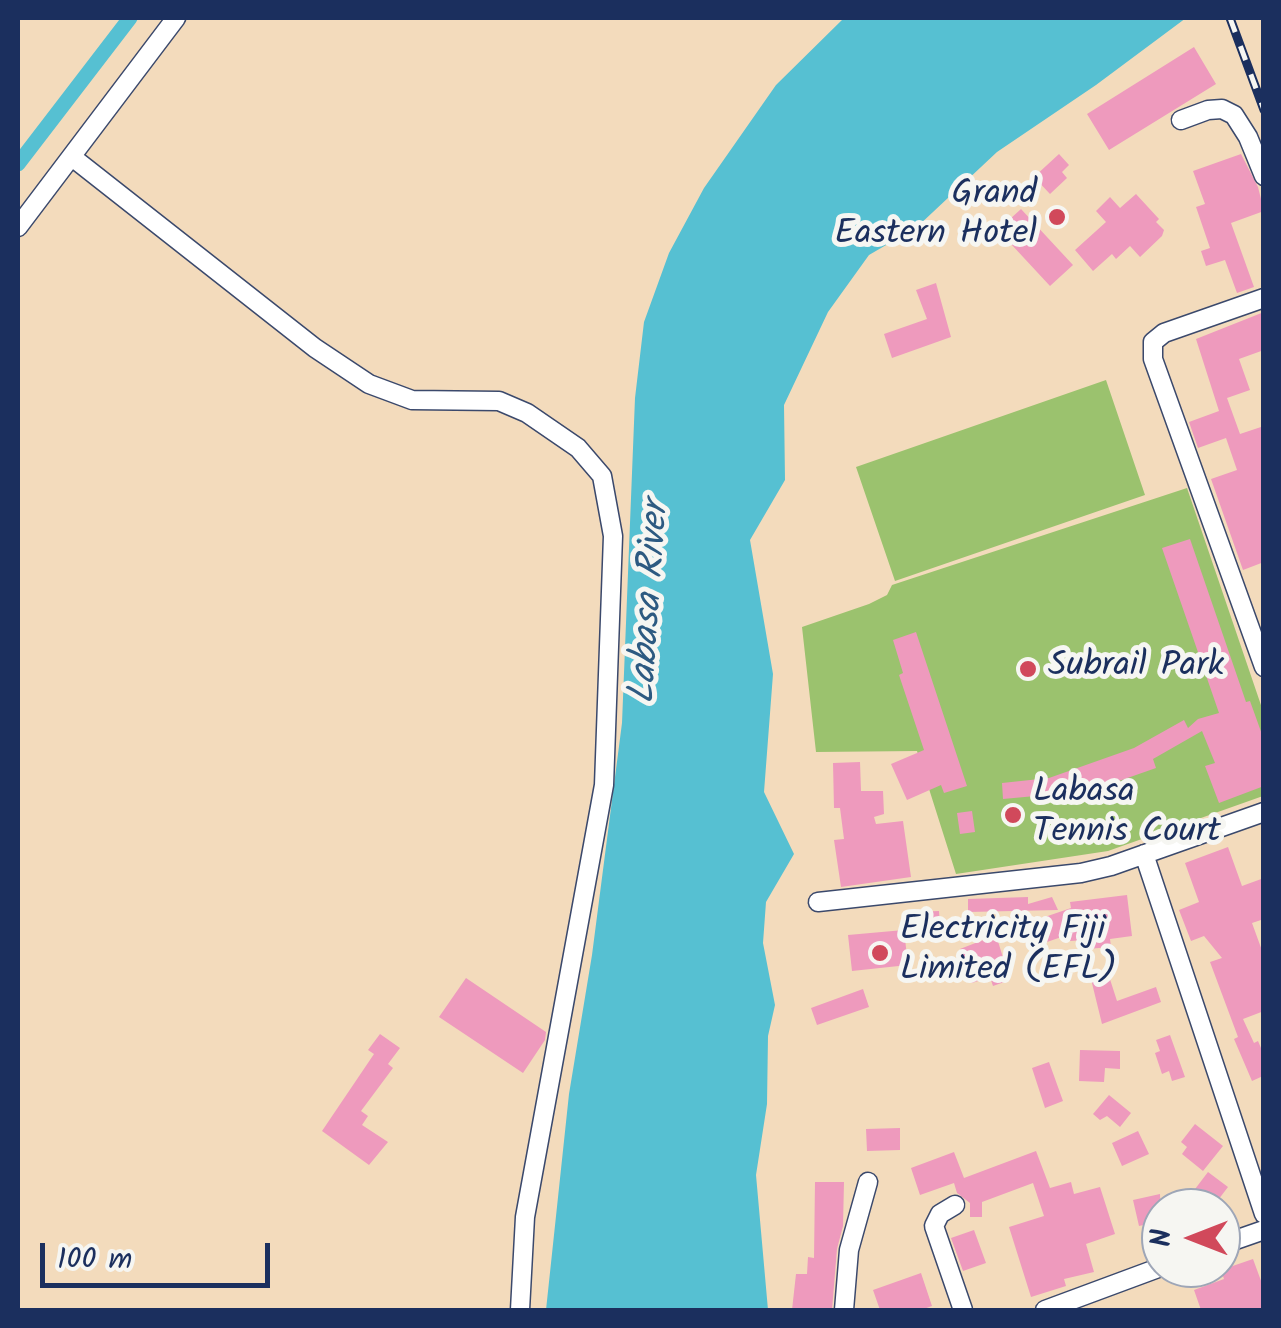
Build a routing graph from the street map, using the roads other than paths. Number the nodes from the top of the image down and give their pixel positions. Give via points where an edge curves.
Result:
1 (176, 18) edge
2 (1181, 120) dead end
3 (1256, 135) edge
4 (72, 156) junction
5 (1264, 176) edge
6 (18, 227) edge
7 (1264, 298) edge
8 (1264, 667) edge
9 (1264, 812) edge
10 (1144, 854) junction
11 (818, 902) dead end
12 (868, 1182) dead end
13 (955, 1206) dead end
14 (1264, 1214) edge
15 (1141, 1277) edge
16 (1092, 1302) edge
17 (520, 1310) edge
18 (844, 1310) edge
19 (963, 1310) edge
20 (1045, 1310) edge

1 - 4 street
2 - 3 street via 1222,109
3 - 5 street
4 - 6 street
4 - 17 street via 369,384 412,400 498,401 578,448 602,476 613,536 604,784 525,1217
7 - 8 street via 1164,332 1153,342 1153,359
9 - 10 street
10 - 11 street via 1081,873
10 - 14 street
12 - 18 street via 849,1250
13 - 19 street via 934,1226
15 - 16 street
16 - 20 street

